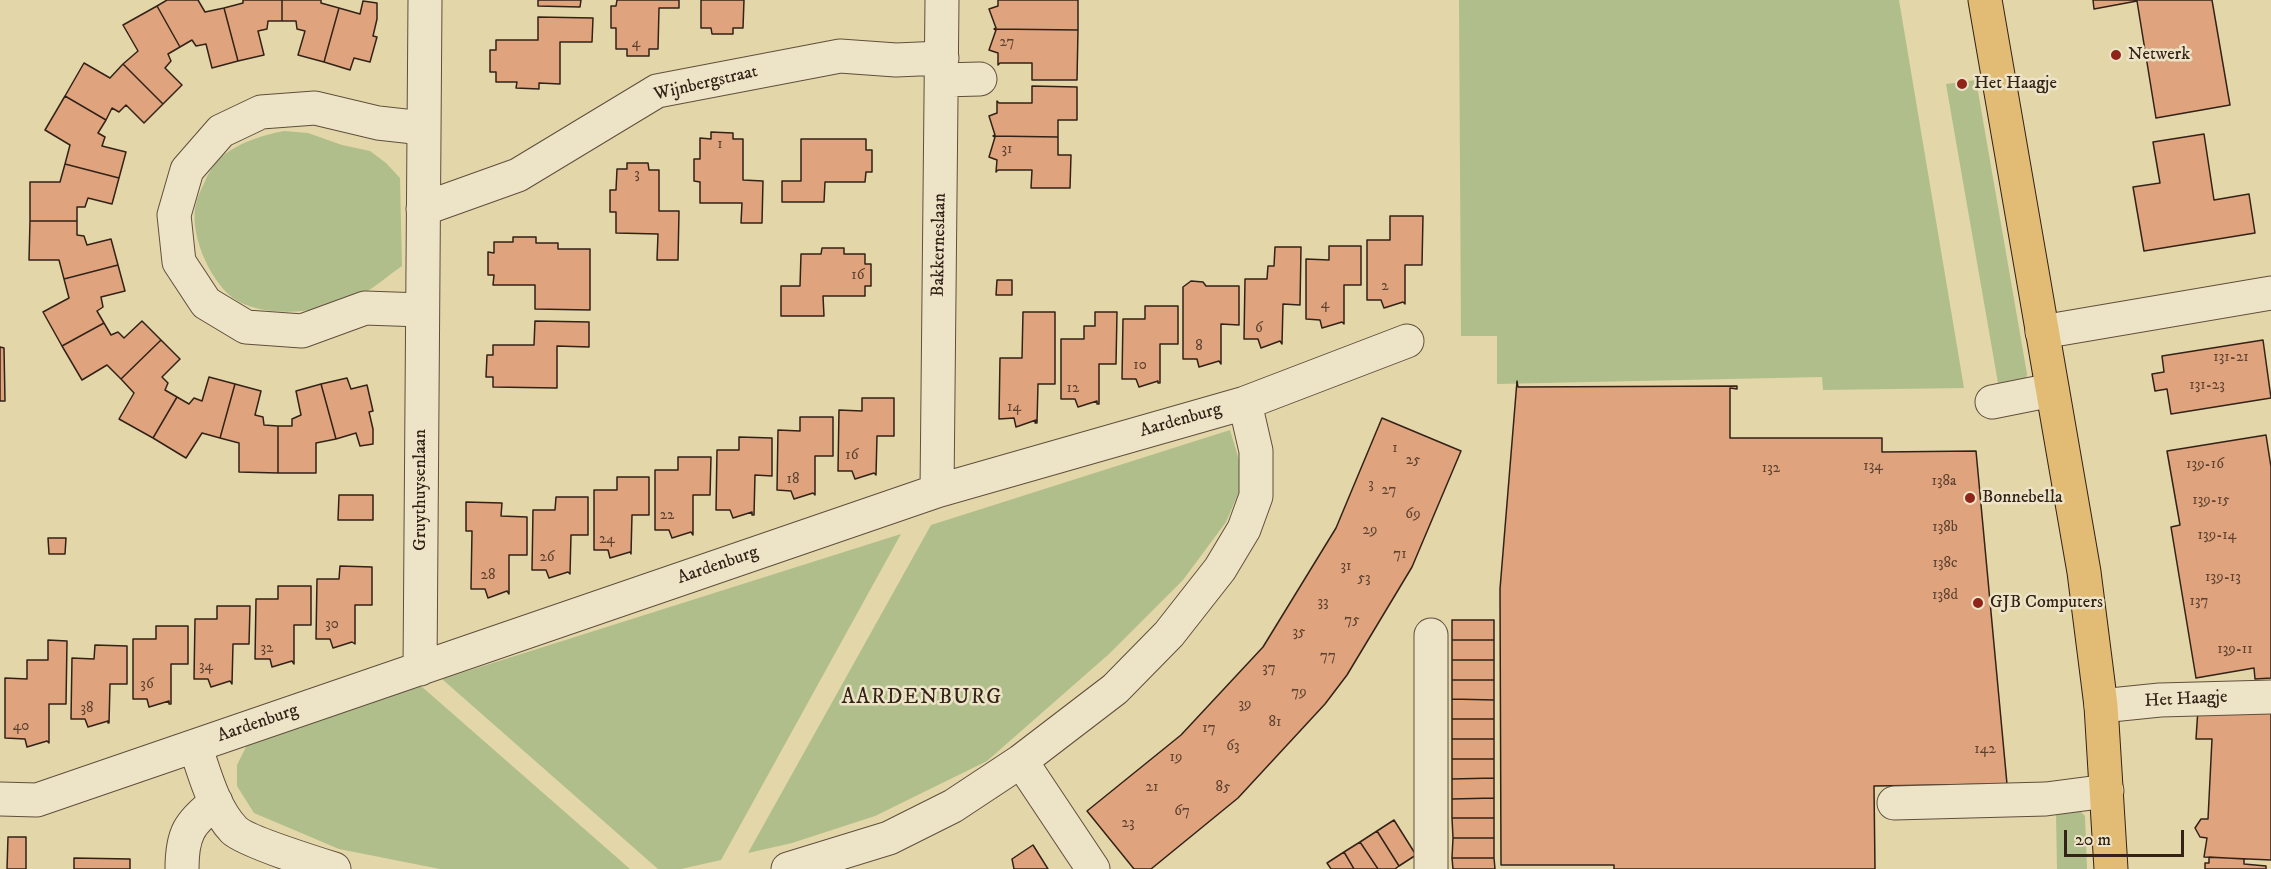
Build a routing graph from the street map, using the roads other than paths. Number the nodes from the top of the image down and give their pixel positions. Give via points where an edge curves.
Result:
1 (425, 0) edge
2 (942, 0) edge
3 (1985, 0) edge
4 (942, 69) junction
5 (980, 79) dead end
6 (423, 128) junction
7 (423, 209) junction
8 (2271, 293) edge
9 (422, 310) junction
10 (2042, 332) junction
11 (1407, 341) dead end
12 (2052, 390) junction
13 (1992, 402) dead end
14 (1245, 403) junction
15 (937, 491) junction
16 (1431, 635) dead end
17 (420, 669) junction
18 (2271, 697) edge
19 (2101, 706) junction
20 (195, 746) junction
21 (1021, 761) junction
22 (2107, 791) junction
23 (0, 799) edge
24 (216, 802) junction
25 (1894, 803) dead end
26 (182, 869) edge
27 (334, 869) edge
28 (788, 869) edge
29 (1093, 869) edge
30 (1431, 869) edge
31 (2111, 869) edge

1 - 6 street, Gruythuysenlaan
2 - 4 street, Bakkerneslaan
3 - 10 main road
4 - 5 street, Wijnbergstraat
4 - 7 street, Wijnbergstraat via 896,60 840,56 657,91 518,175
4 - 15 street, Bakkerneslaan
6 - 7 street, Gruythuysenlaan
6 - 9 street via 378,123 315,108 261,112 221,130 187,170 174,215 179,262 206,303 246,327 302,331 365,308
7 - 9 street, Gruythuysenlaan
8 - 10 street
9 - 17 street, Gruythuysenlaan
10 - 12 main road
11 - 14 street, Aardenburg
12 - 13 street
12 - 19 main road via 2084,572
14 - 15 street, Aardenburg
14 - 21 street, Aardenburg via 1256,450 1256,496 1244,529 1220,569 1169,634 1115,689
15 - 17 street, Aardenburg
16 - 30 street
17 - 20 street, Aardenburg
18 - 19 street, Het Haagje
19 - 22 main road
20 - 23 street, Aardenburg via 37,800
20 - 24 street, Aardenburg
21 - 28 street, Aardenburg via 953,806 889,838
21 - 29 street
22 - 25 street via 2046,799
22 - 31 main road
24 - 26 street via 188,829 182,847
24 - 27 street, Aardenburg via 235,831

